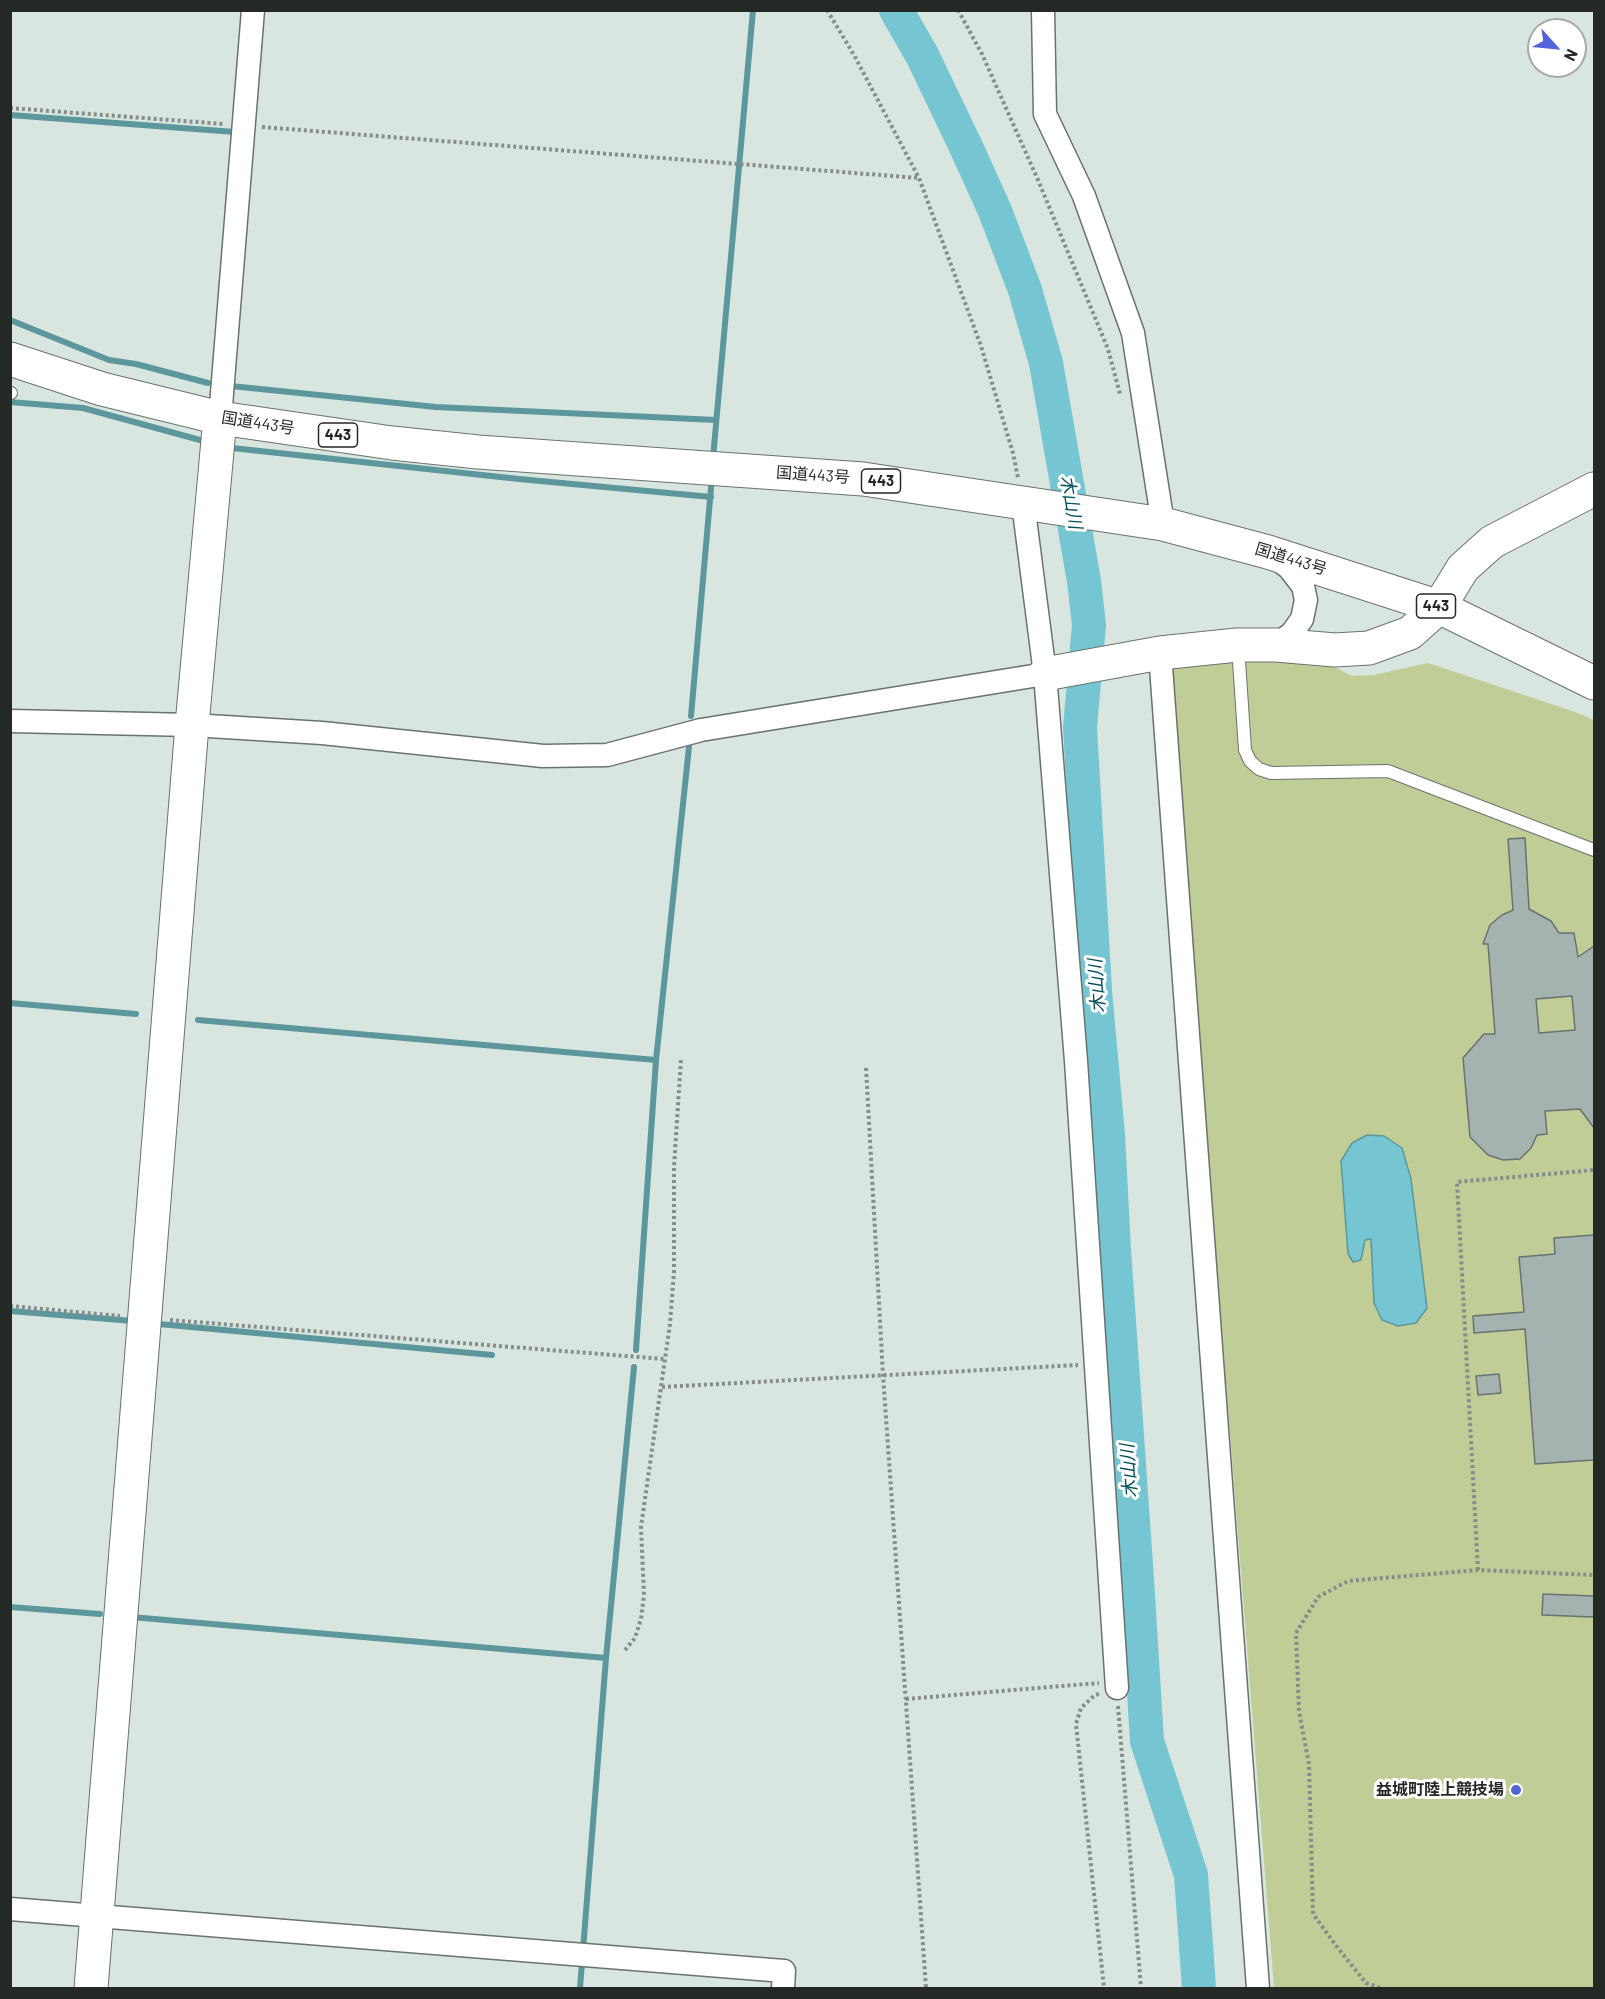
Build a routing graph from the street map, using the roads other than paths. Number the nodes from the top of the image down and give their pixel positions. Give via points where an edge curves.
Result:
1 (253, 10) edge
2 (1043, 10) edge
3 (10, 359) edge
4 (220, 418) junction
5 (1594, 489) edge
6 (1023, 503) junction
7 (1156, 523) junction
8 (1268, 552) junction
9 (1439, 607) junction
10 (1238, 645) junction
11 (1276, 645) junction
12 (1154, 654) junction
13 (1045, 674) junction
14 (1594, 683) edge
15 (10, 721) edge
16 (192, 725) junction
17 (1594, 850) edge
18 (1117, 1688) road end
19 (10, 1909) edge
20 (97, 1916) junction
21 (91, 1989) edge
22 (783, 1989) edge
23 (1258, 1989) edge

1 - 4 street
2 - 7 street via 1045,114 1083,196 1133,333
3 - 4 main road, 国道443号 / 443 via 102,389
4 - 6 main road, 国道443号 / 443 via 478,452 863,479
4 - 16 main road
5 - 9 main road via 1492,542 1463,568
6 - 7 main road, 国道443号 / 443
6 - 13 street
7 - 8 main road, 国道443号 / 443
8 - 9 main road, 国道443号 / 443
8 - 11 street via 1289,568 1303,586 1306,600 1302,619
9 - 11 main road via 1410,633 1369,648 1335,650
9 - 14 main road, 国道443号 / 443
10 - 11 main road
10 - 12 main road
10 - 17 lane via 1245,750 1259,768 1271,773 1388,771
12 - 13 main road
12 - 23 street
13 - 16 street via 701,730 607,755 543,756 322,733
13 - 18 street via 1076,1061
15 - 16 street
16 - 20 main road
19 - 20 street
20 - 21 main road
20 - 22 street via 784,1971

